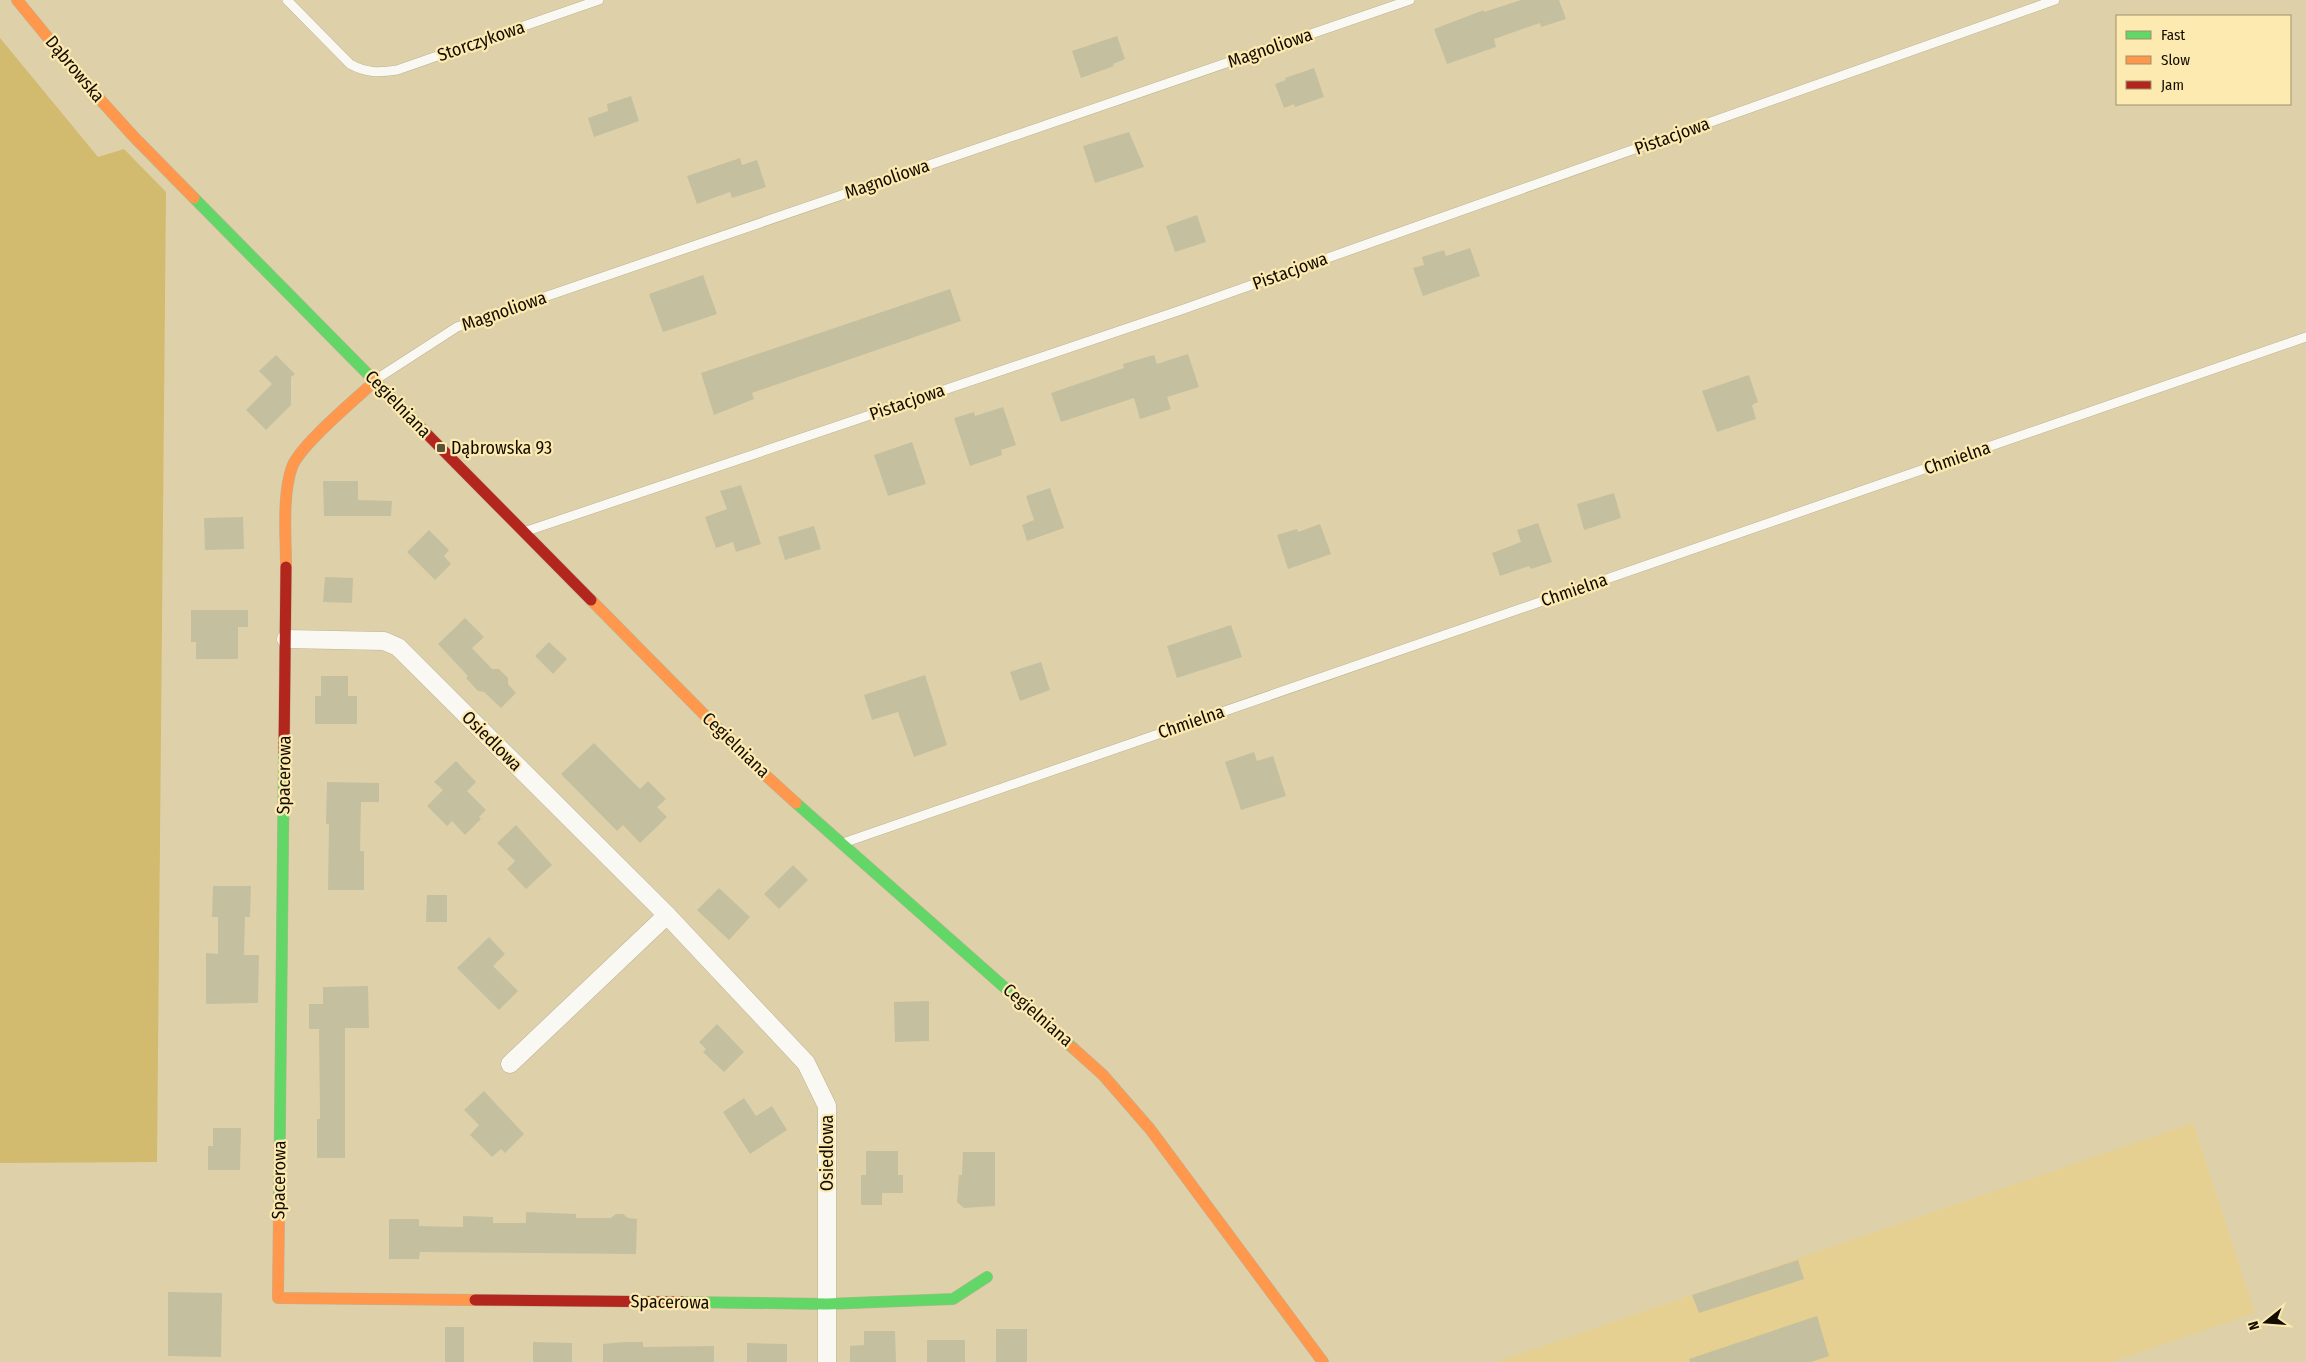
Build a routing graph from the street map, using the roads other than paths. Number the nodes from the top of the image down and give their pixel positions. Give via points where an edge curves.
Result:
1 (18, 0) edge
2 (287, 0) edge
3 (599, 0) edge
4 (1410, 0) edge
5 (2055, 0) edge
6 (134, 137) joint
7 (2306, 337) edge
8 (375, 380) junction
9 (522, 532) junction
10 (286, 640) junction
11 (842, 843) junction
12 (667, 915) junction
13 (510, 1064) dead end
14 (987, 1277) dead end
15 (827, 1304) junction
16 (827, 1362) edge
17 (1323, 1362) edge

1 - 6 street, Dąbrowska
2 - 3 lane, Storczykowa via 350,64 362,71 381,73
4 - 8 lane, Magnoliowa via 456,327
5 - 9 lane, Pistacjowa via 1181,310
6 - 8 street, Cegielniana
7 - 11 lane, Chmielna
8 - 9 street, Cegielniana
8 - 10 street, Spacerowa via 305,447 292,466 287,490
9 - 11 street, Cegielniana via 752,762
10 - 12 street, Osiedlowa via 384,641 398,647
10 - 15 street, Spacerowa via 278,1298
11 - 17 street, Cegielniana via 1104,1075 1150,1129
12 - 13 street
12 - 15 street, Osiedlowa via 806,1063 827,1106
14 - 15 street, Spacerowa via 953,1300
15 - 16 street, Osiedlowa

